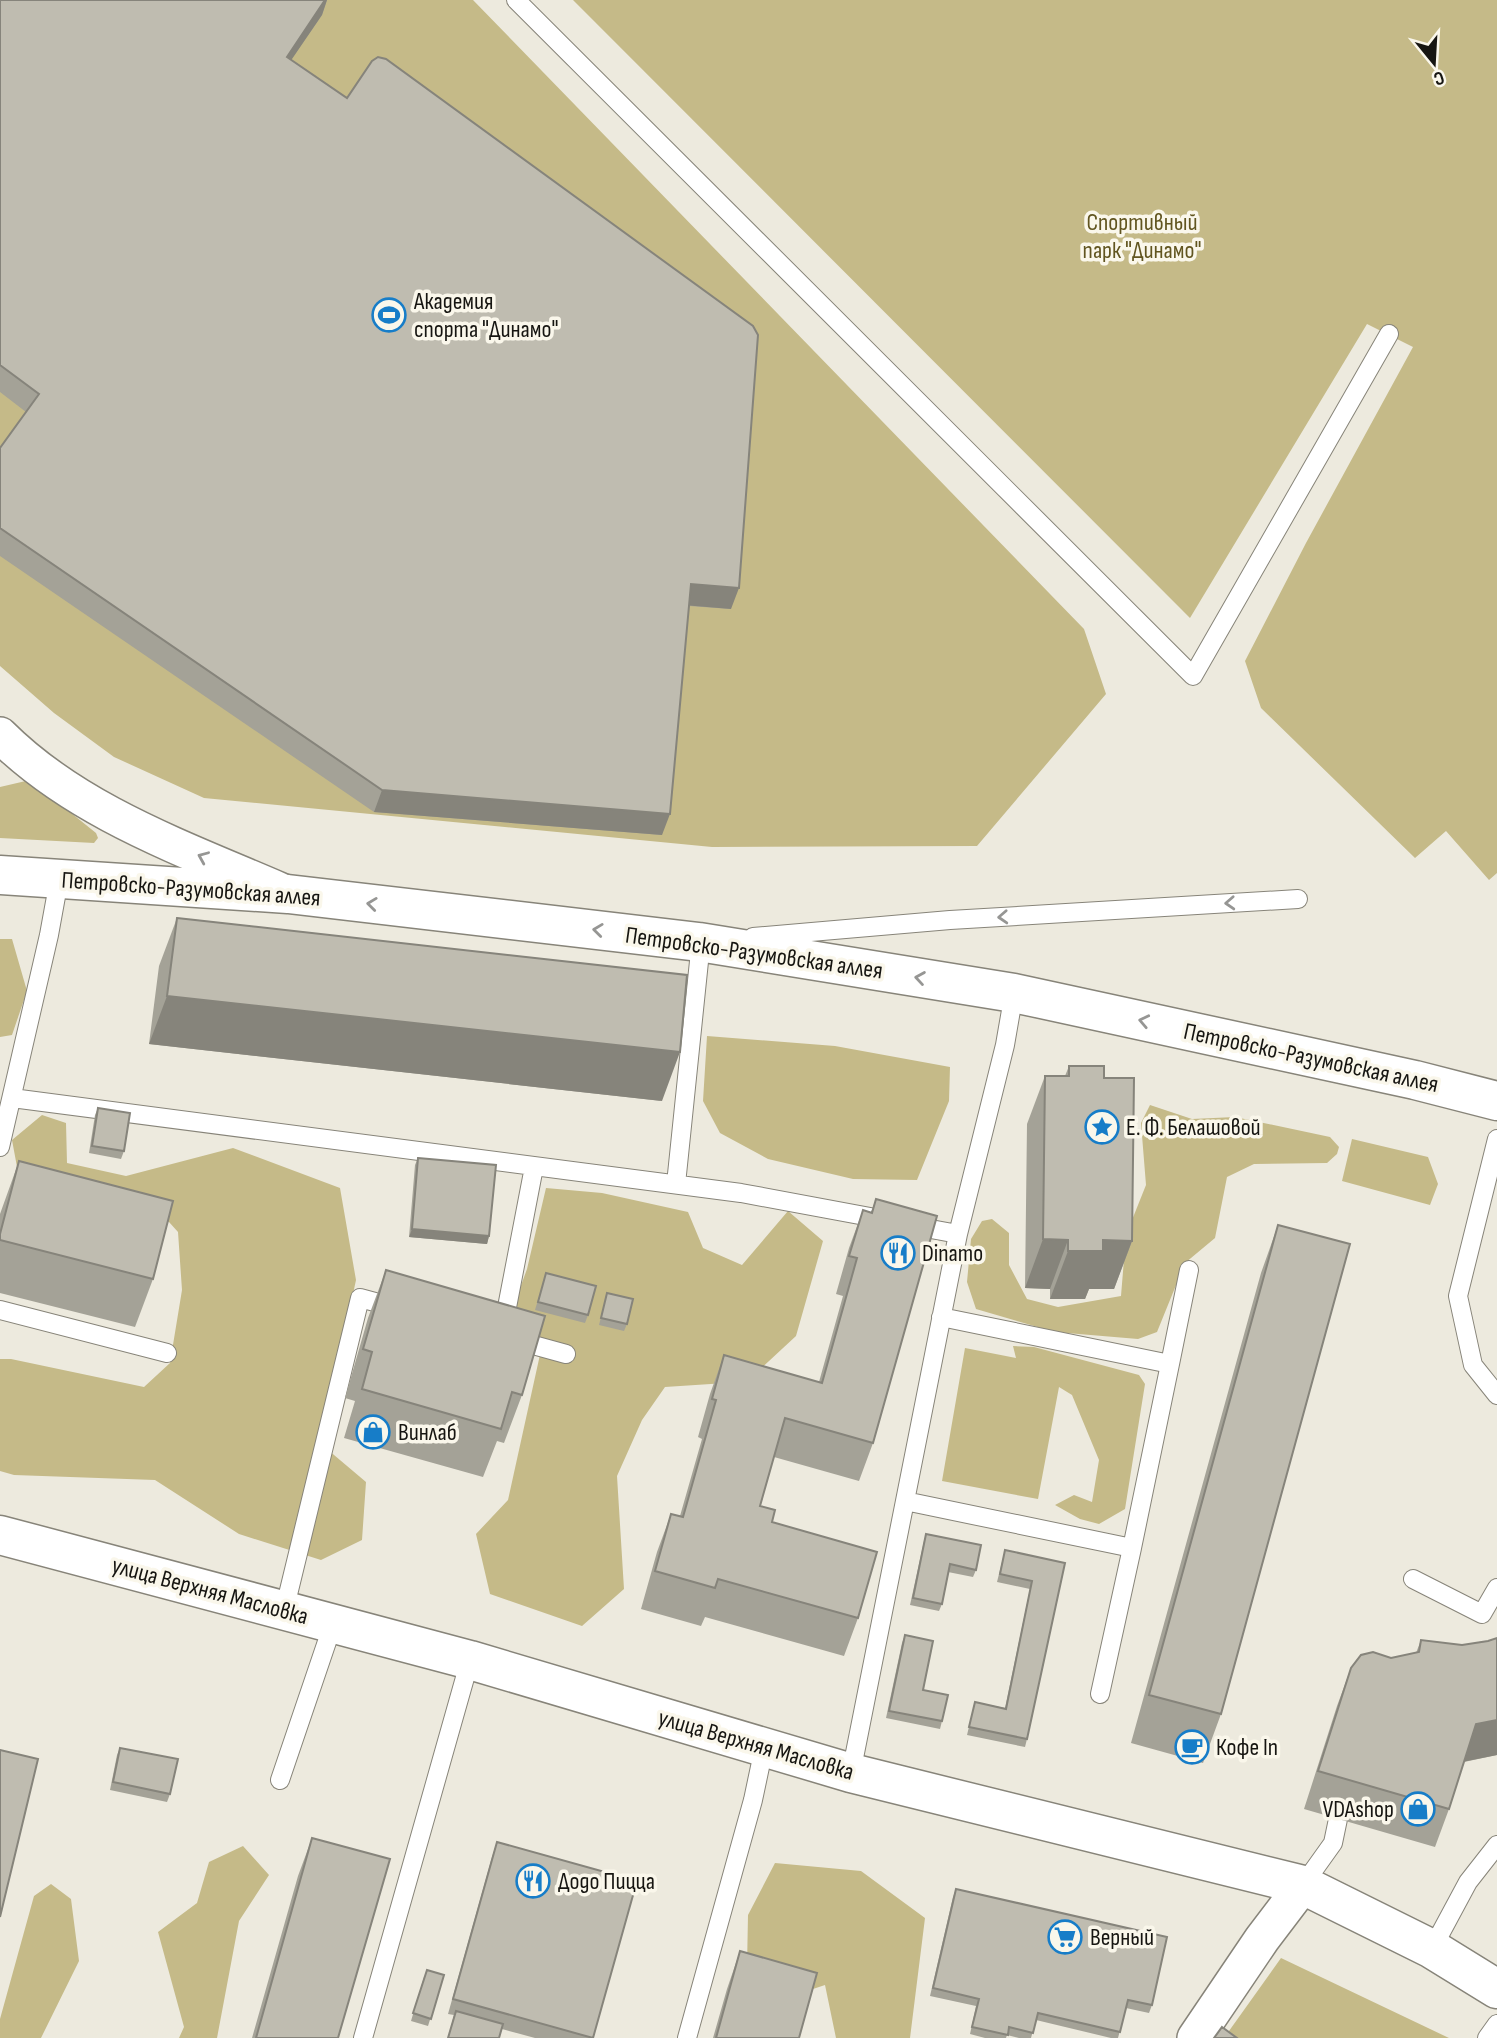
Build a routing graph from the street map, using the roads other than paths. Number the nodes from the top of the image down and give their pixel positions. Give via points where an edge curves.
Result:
1 (516, 0) edge
2 (1389, 334) dead end
3 (0, 735) edge
4 (0, 875) edge
5 (58, 880) junction
6 (288, 894) junction
7 (1298, 899) dead end
8 (699, 942) junction
9 (1014, 993) junction
10 (12, 1098) junction
11 (1497, 1101) edge
12 (2, 1126) edge
13 (1497, 1139) edge
14 (0, 1147) edge
15 (534, 1167) junction
16 (676, 1184) junction
17 (958, 1234) junction
18 (1189, 1270) dead end
19 (0, 1310) edge
20 (412, 1312) edge
21 (941, 1317) junction
22 (167, 1353) dead end
23 (566, 1354) dead end
24 (1170, 1364) junction
25 (1497, 1395) edge
26 (905, 1501) junction
27 (0, 1535) edge
28 (1132, 1548) junction
29 (1413, 1579) dead end
30 (1497, 1588) edge
31 (284, 1611) junction
32 (333, 1624) junction
33 (470, 1660) junction
34 (1100, 1694) dead end
35 (764, 1748) junction
36 (851, 1773) junction
37 (280, 1780) dead end
38 (1338, 1819) edge
39 (1497, 1845) edge
40 (1303, 1885) junction
41 (1432, 1949) junction
42 (1497, 1989) edge
43 (1497, 2024) edge
44 (363, 2038) edge
45 (687, 2038) edge
46 (1195, 2038) edge
47 (1487, 2038) edge

1 - 2 lane via 1193,676
6 -> 3 street via 91,804 40,771
4 - 5 street, Петровско-Разумовская аллея
5 - 6 street, Петровско-Разумовская аллея
5 - 10 lane
8 -> 6 street, Петровско-Разумовская аллея
7 -> 8 lane via 950,920
9 -> 8 street, Петровско-Разумовская аллея
8 - 16 lane
11 -> 9 street, Петровско-Разумовская аллея
9 - 17 lane
10 - 12 lane
10 - 15 lane
12 - 14 lane
13 - 25 lane via 1458,1296 1474,1365
15 - 16 lane
15 - 23 lane via 495,1334
16 - 17 lane
17 - 21 lane
18 - 24 lane
19 - 22 lane
20 - 31 lane via 360,1298
21 - 24 lane
21 - 26 lane
24 - 28 lane
26 - 28 lane
26 - 36 lane
27 - 31 street, улица Верхняя Масловка
28 - 34 lane
29 - 30 lane via 1482,1614
31 - 32 street, улица Верхняя Масловка
32 - 33 street, улица Верхняя Масловка
32 - 37 lane
33 - 35 street, улица Верхняя Масловка
33 - 44 lane
35 - 36 street, улица Верхняя Масловка
35 - 45 lane
36 - 40 street, улица Верхняя Масловка
38 - 40 lane via 1333,1843
39 - 41 lane via 1468,1881
40 - 41 street, улица Верхняя Масловка
40 - 46 street
41 - 42 street, улица Верхняя Масловка
43 - 47 lane

